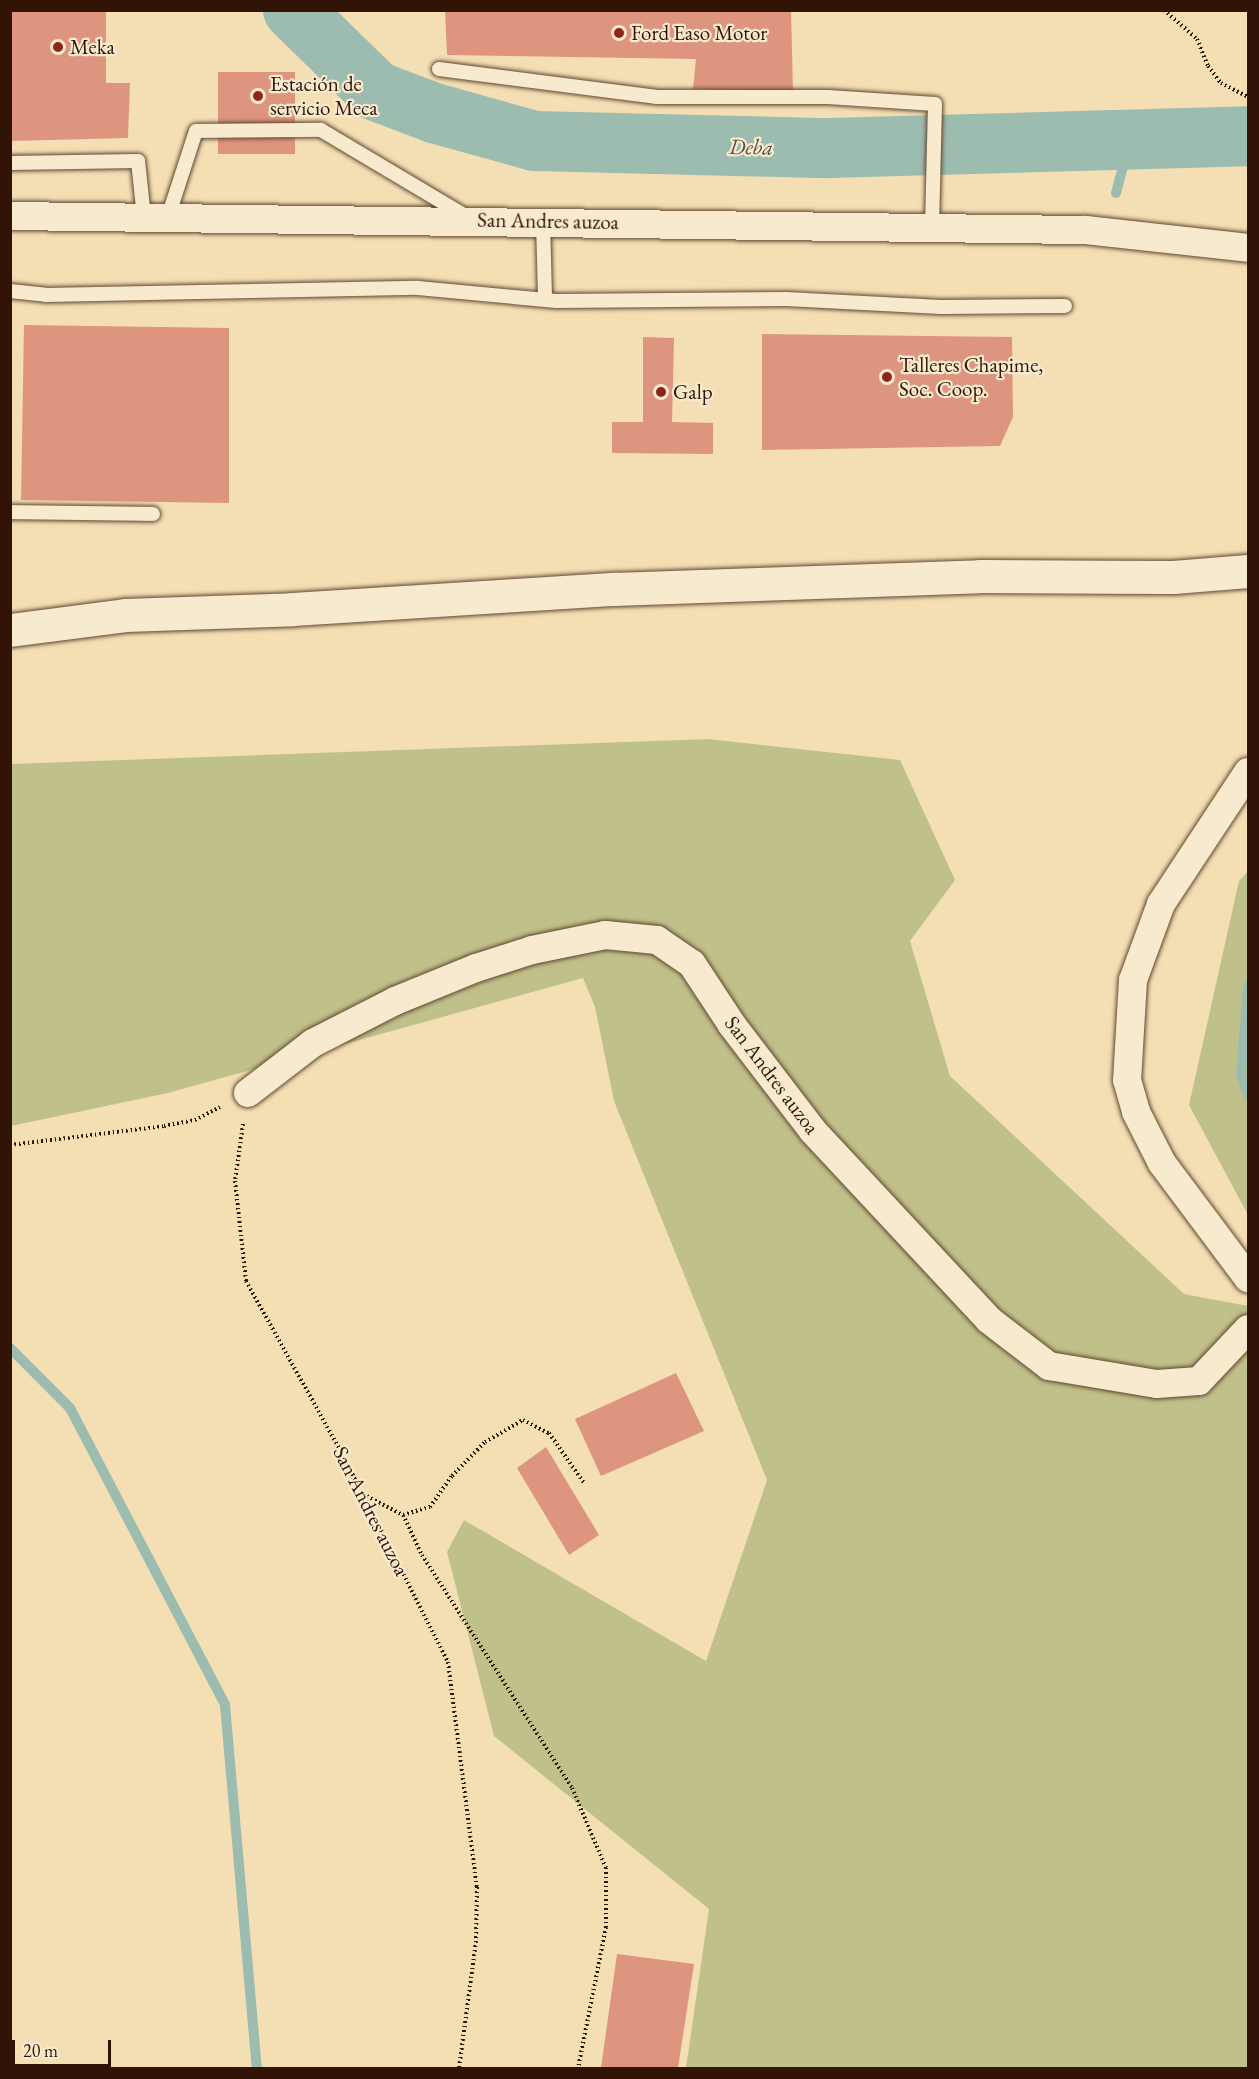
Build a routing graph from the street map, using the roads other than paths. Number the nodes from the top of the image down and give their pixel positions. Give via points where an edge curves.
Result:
1 (439, 69) dead end
2 (10, 163) edge
3 (10, 216) edge
4 (156, 217) junction
5 (472, 220) junction
6 (543, 221) junction
7 (932, 226) junction
8 (1248, 248) edge
9 (10, 291) edge
10 (545, 299) junction
11 (1065, 306) dead end
12 (10, 512) edge
13 (153, 514) dead end
14 (1248, 571) edge
15 (10, 630) edge
16 (1248, 772) edge
17 (248, 1093) road end
18 (1248, 1278) edge
19 (1248, 1329) edge

1 - 7 lane via 657,97 828,97 935,104
2 - 4 lane via 138,161
3 - 4 street, San Andres auzoa
4 - 5 street, San Andres auzoa
4 - 5 lane via 196,131 321,130
5 - 6 street, San Andres auzoa
6 - 7 street, San Andres auzoa
6 - 10 lane
7 - 8 street, San Andres auzoa via 1086,230
9 - 10 lane via 46,294 418,288
10 - 11 lane via 786,299 941,307
12 - 13 lane
14 - 15 main road via 1173,577 980,576 614,589 124,615
16 - 18 street via 1161,904 1133,980 1127,1080 1136,1112 1162,1163
17 - 19 street, San Andres auzoa via 313,1043 395,1001 476,968 531,950 605,935 657,940 692,964 732,1025 813,1131 989,1320 1049,1366 1157,1384 1199,1381

